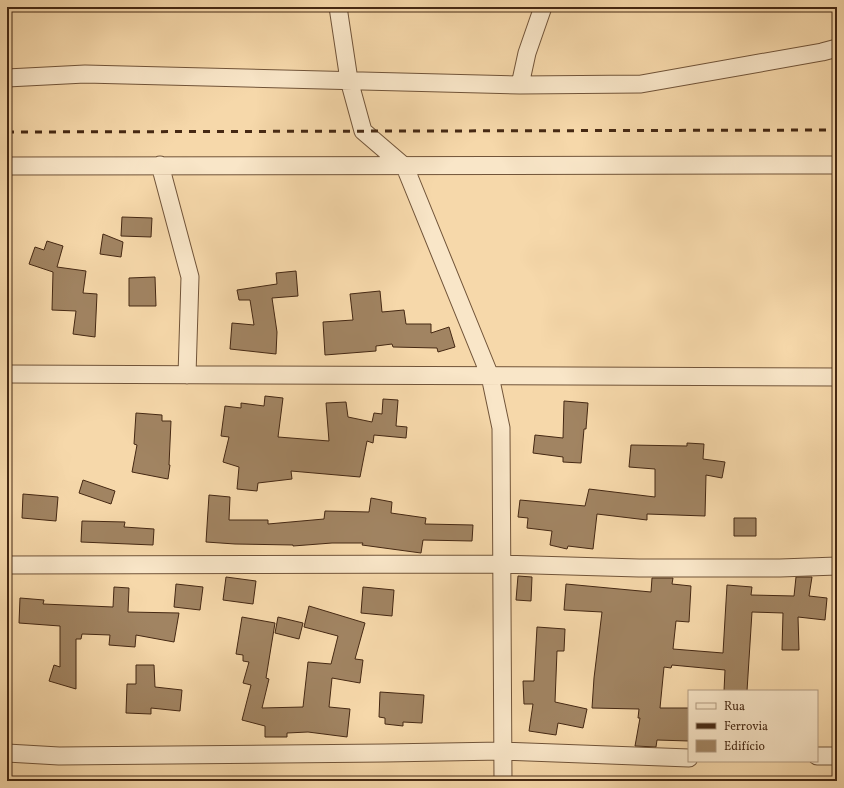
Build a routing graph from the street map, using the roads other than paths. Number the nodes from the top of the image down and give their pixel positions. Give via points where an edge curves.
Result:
1 (338, 7) edge
2 (543, 7) edge
3 (837, 48) edge
4 (7, 78) edge
5 (349, 80) junction
6 (520, 85) junction
7 (160, 164) junction
8 (837, 165) edge
9 (7, 166) edge
10 (405, 167) junction
11 (7, 374) edge
12 (187, 375) junction
13 (490, 376) junction
14 (837, 377) edge
15 (502, 564) junction
16 (7, 565) edge
17 (837, 566) edge
18 (502, 751) junction
19 (7, 753) edge
20 (818, 756) edge
21 (837, 756) edge
22 (688, 758) edge
23 (503, 781) edge

1 - 5 street
2 - 6 street via 527,53
3 - 6 street via 641,84
4 - 5 street via 85,74
5 - 6 street
5 - 10 street via 363,132
7 - 9 street
7 - 10 street
7 - 12 street via 190,277
8 - 10 street
10 - 13 street
11 - 12 street
12 - 13 street
13 - 14 street
13 - 15 street via 501,428
15 - 16 street
15 - 17 street via 638,568
15 - 18 street
18 - 19 street via 59,756
18 - 22 street
18 - 23 street
20 - 21 street

